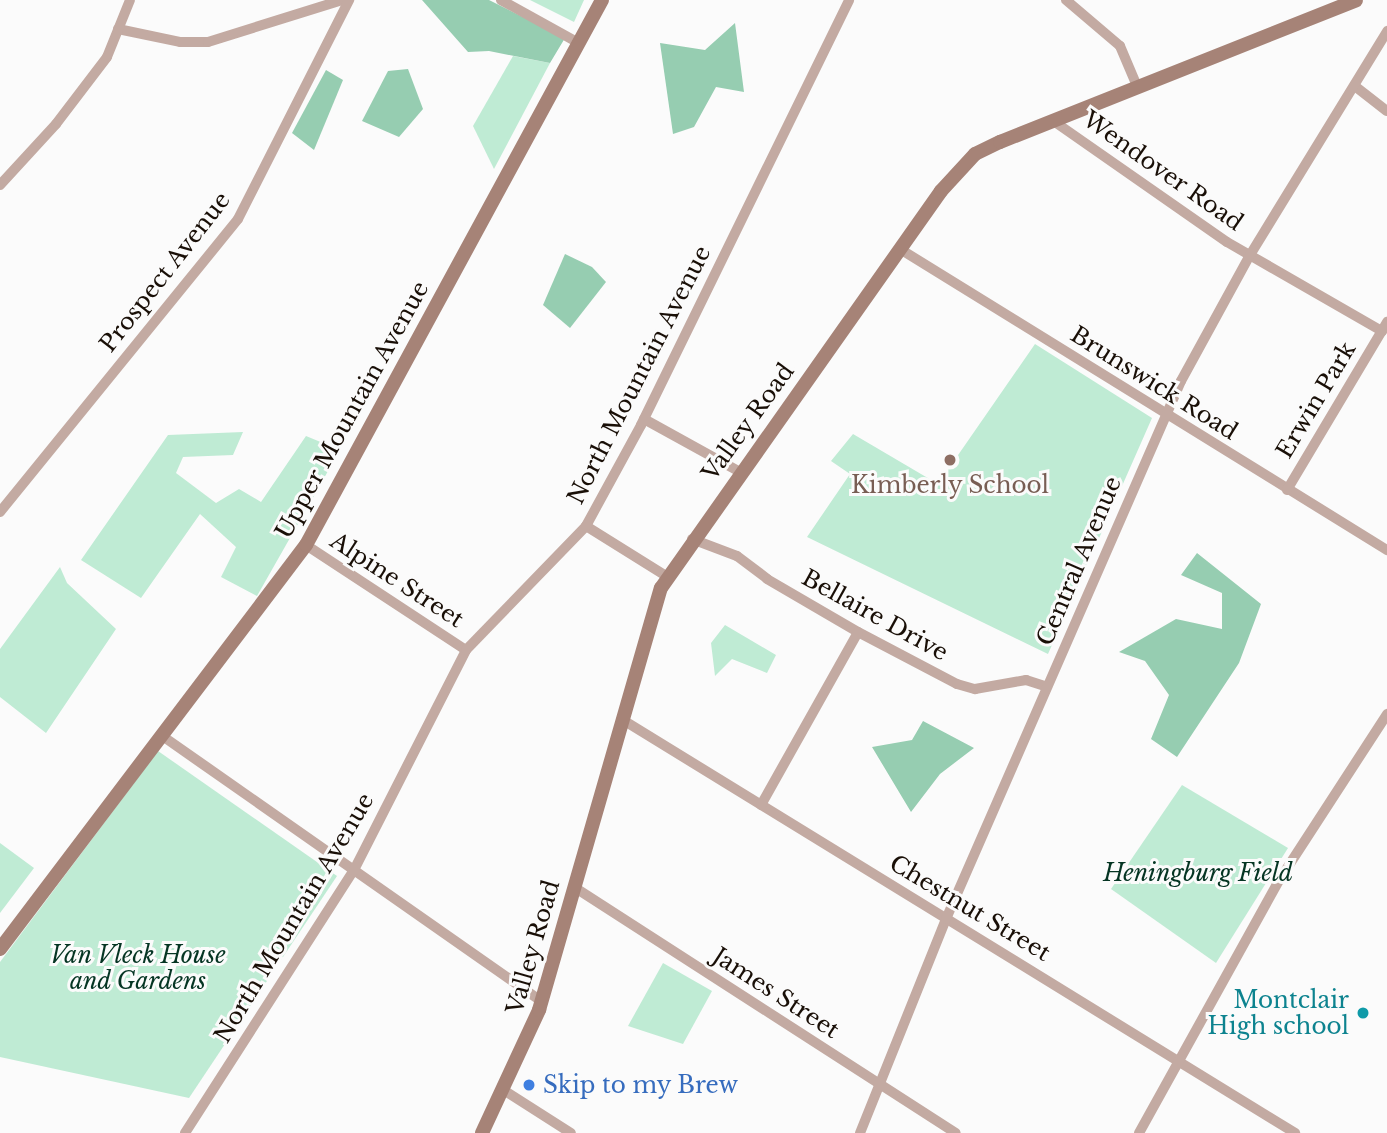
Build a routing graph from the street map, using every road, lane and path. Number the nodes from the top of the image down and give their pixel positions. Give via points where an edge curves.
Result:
1 (130, 0) edge
2 (342, 0) edge
3 (349, 0) edge
4 (501, 0) edge
5 (602, 0) edge
6 (849, 0) edge
7 (1066, 0) edge
8 (1356, 0) edge
9 (118, 29) junction
10 (1387, 32) edge
11 (579, 43) junction
12 (1137, 86) junction
13 (1356, 87) junction
14 (1387, 111) edge
15 (1052, 120) junction
16 (0, 186) edge
17 (900, 249) junction
18 (1250, 255) junction
19 (1384, 326) edge
20 (1164, 416) junction
21 (644, 419) junction
22 (740, 472) junction
23 (1287, 490) junction
24 (0, 512) edge
25 (586, 526) junction
26 (692, 539) junction
27 (306, 545) junction
28 (1387, 550) edge
29 (666, 576) junction
30 (858, 632) junction
31 (466, 650) junction
32 (1047, 687) junction
33 (1387, 714) edge
34 (623, 720) junction
35 (162, 735) junction
36 (761, 805) junction
37 (354, 870) junction
38 (574, 887) junction
39 (946, 919) junction
40 (0, 949) edge
41 (542, 1002) junction
42 (1179, 1061) junction
43 (879, 1084) junction
44 (505, 1091) junction
45 (185, 1133) edge
46 (482, 1133) edge
47 (571, 1133) edge
48 (860, 1133) edge
49 (955, 1133) edge
50 (1139, 1133) edge
51 (1295, 1133) edge

1 - 9 street
2 - 9 street via 208,42 180,42
3 - 24 street, Prospect Avenue via 238,219
4 - 11 street
5 - 11 main road, Upper Mountain Avenue
6 - 21 street, North Mountain Avenue
7 - 12 street via 1120,46
8 - 12 main road, Valley Road
9 - 16 street via 107,57 65,113
10 - 13 street, Central Avenue
11 - 27 main road, Upper Mountain Avenue
12 - 15 main road, Valley Road
13 - 14 street
13 - 18 street, Central Avenue
15 - 17 main road, Valley Road via 975,153
15 - 18 street, Wendover Road
17 - 20 street, Brunswick Road
17 - 22 main road, Valley Road
18 - 19 street, Erwin Park
18 - 20 street, Central Avenue
19 - 23 street, Erwin Park
20 - 23 street, Brunswick Road
20 - 32 street, Central Avenue
21 - 22 street
21 - 25 street, North Mountain Avenue
22 - 26 main road, Valley Road
23 - 28 street, Brunswick Road
25 - 29 street
25 - 31 street, North Mountain Avenue
26 - 29 main road, Valley Road
26 - 30 street, Bellaire Drive via 737,555 768,579
27 - 31 street, Alpine Street
27 - 35 main road, Upper Mountain Avenue
29 - 34 main road, Valley Road
30 - 32 street, Bellaire Drive via 975,690 1026,680
30 - 36 street
31 - 37 street, North Mountain Avenue
32 - 39 street, Central Avenue
33 - 42 street via 1306,836
34 - 36 street, Chestnut Street
34 - 38 main road, Valley Road
35 - 37 street
35 - 40 main road, Upper Mountain Avenue
36 - 39 street, Chestnut Street
37 - 41 street
37 - 45 street, North Mountain Avenue
38 - 41 main road, Valley Road
38 - 43 street, James Street
39 - 42 street, Chestnut Street
39 - 43 street, Central Avenue
41 - 44 main road, Valley Road
42 - 50 street
42 - 51 street, Chestnut Street
43 - 48 street, Central Avenue
43 - 49 street, James Street
44 - 46 main road, Valley Road
44 - 47 street

